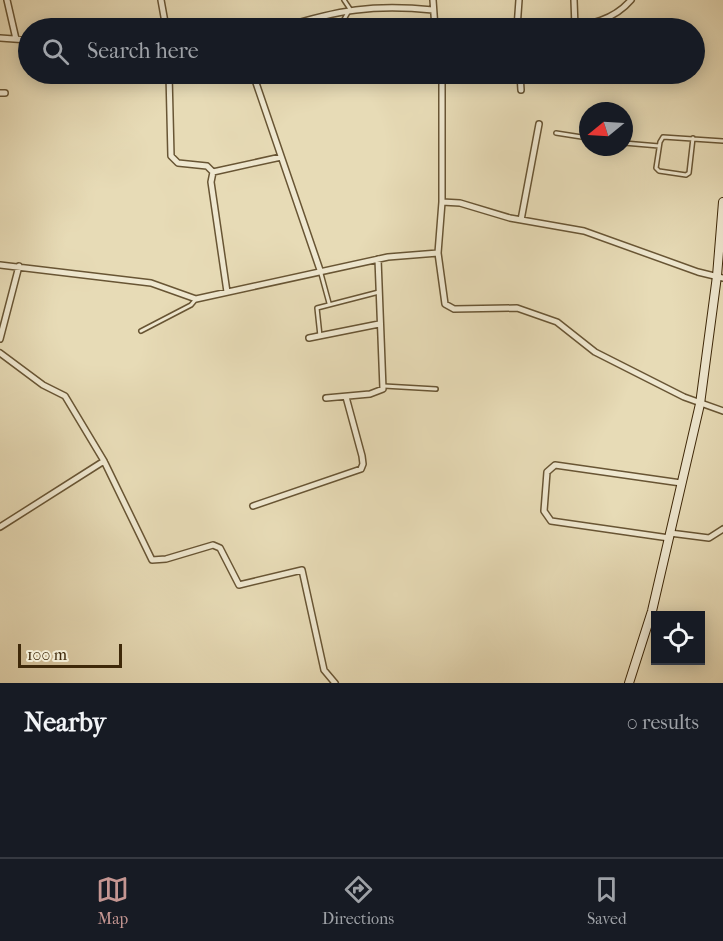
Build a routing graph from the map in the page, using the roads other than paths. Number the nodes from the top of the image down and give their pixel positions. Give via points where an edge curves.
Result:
1 (7, 0) edge
2 (161, 0) edge
3 (344, 0) edge
4 (433, 0) edge
5 (519, 0) edge
6 (574, 0) edge
7 (631, 0) edge
8 (350, 9) junction
9 (434, 10) junction
10 (164, 18) edge
11 (321, 18) edge
12 (345, 18) edge
13 (434, 18) edge
14 (518, 18) edge
15 (575, 18) edge
16 (606, 18) edge
17 (0, 38) edge
18 (16, 39) joint
19 (169, 84) edge
20 (256, 84) edge
21 (442, 84) edge
22 (521, 84) edge
23 (521, 90) dead end
24 (539, 124) dead end
25 (556, 133) dead end
26 (579, 137) edge
27 (693, 138) junction
28 (723, 141) edge
29 (633, 144) edge
30 (659, 146) junction
31 (282, 157) junction
32 (213, 172) junction
33 (442, 202) junction
34 (723, 202) edge
35 (521, 220) junction
36 (438, 253) junction
37 (378, 259) junction
38 (0, 265) edge
39 (19, 266) junction
40 (320, 270) junction
41 (720, 277) edge
42 (227, 292) junction
43 (379, 292) junction
44 (196, 299) junction
45 (329, 303) junction
46 (379, 324) junction
47 (141, 331) dead end
48 (320, 336) junction
49 (309, 338) dead end
50 (0, 339) edge
51 (0, 353) edge
52 (384, 386) junction
53 (436, 389) dead end
54 (346, 397) junction
55 (326, 398) dead end
56 (700, 404) junction
57 (723, 411) edge
58 (104, 461) junction
59 (681, 483) junction
60 (253, 506) dead end
61 (0, 527) edge
62 (723, 529) edge
63 (669, 536) junction
64 (335, 683) edge
65 (629, 683) edge

1 - 18 street
2 - 10 street
3 - 8 lane
4 - 9 street
5 - 14 street
6 - 15 street
7 - 16 street
8 - 9 street
8 - 11 street
8 - 12 lane
9 - 13 street
17 - 18 street
19 - 32 street via 171,156 178,164 207,166
20 - 31 street
21 - 33 street
22 - 23 street
24 - 35 street
25 - 26 lane
27 - 28 lane
27 - 30 lane via 663,137
27 - 30 lane via 686,175 659,171
29 - 30 lane
31 - 32 street
31 - 40 street
32 - 42 street via 211,182
33 - 35 street via 460,203
33 - 36 street
34 - 41 street
35 - 41 street via 584,231
36 - 37 street
36 - 56 street via 445,304 454,309 517,308 557,322 595,352
37 - 40 street
37 - 43 street
38 - 39 street
39 - 44 street via 151,283
39 - 50 street
40 - 42 street
40 - 45 lane
41 - 56 street
42 - 44 street
43 - 45 lane
43 - 46 street
44 - 47 lane via 191,306
45 - 48 lane via 317,308
46 - 48 street
46 - 52 street
48 - 49 street
51 - 58 street via 43,385 60,392
52 - 53 lane
52 - 54 street via 380,392
54 - 55 street
54 - 60 street via 362,456 361,469
56 - 57 street
56 - 59 street
58 - 61 street
58 - 64 street via 152,560 213,545 220,548 239,585 302,570 324,670
59 - 63 street
59 - 63 street via 577,467 551,466 547,472 544,511 551,521
62 - 63 street via 709,538
63 - 65 street via 652,610

